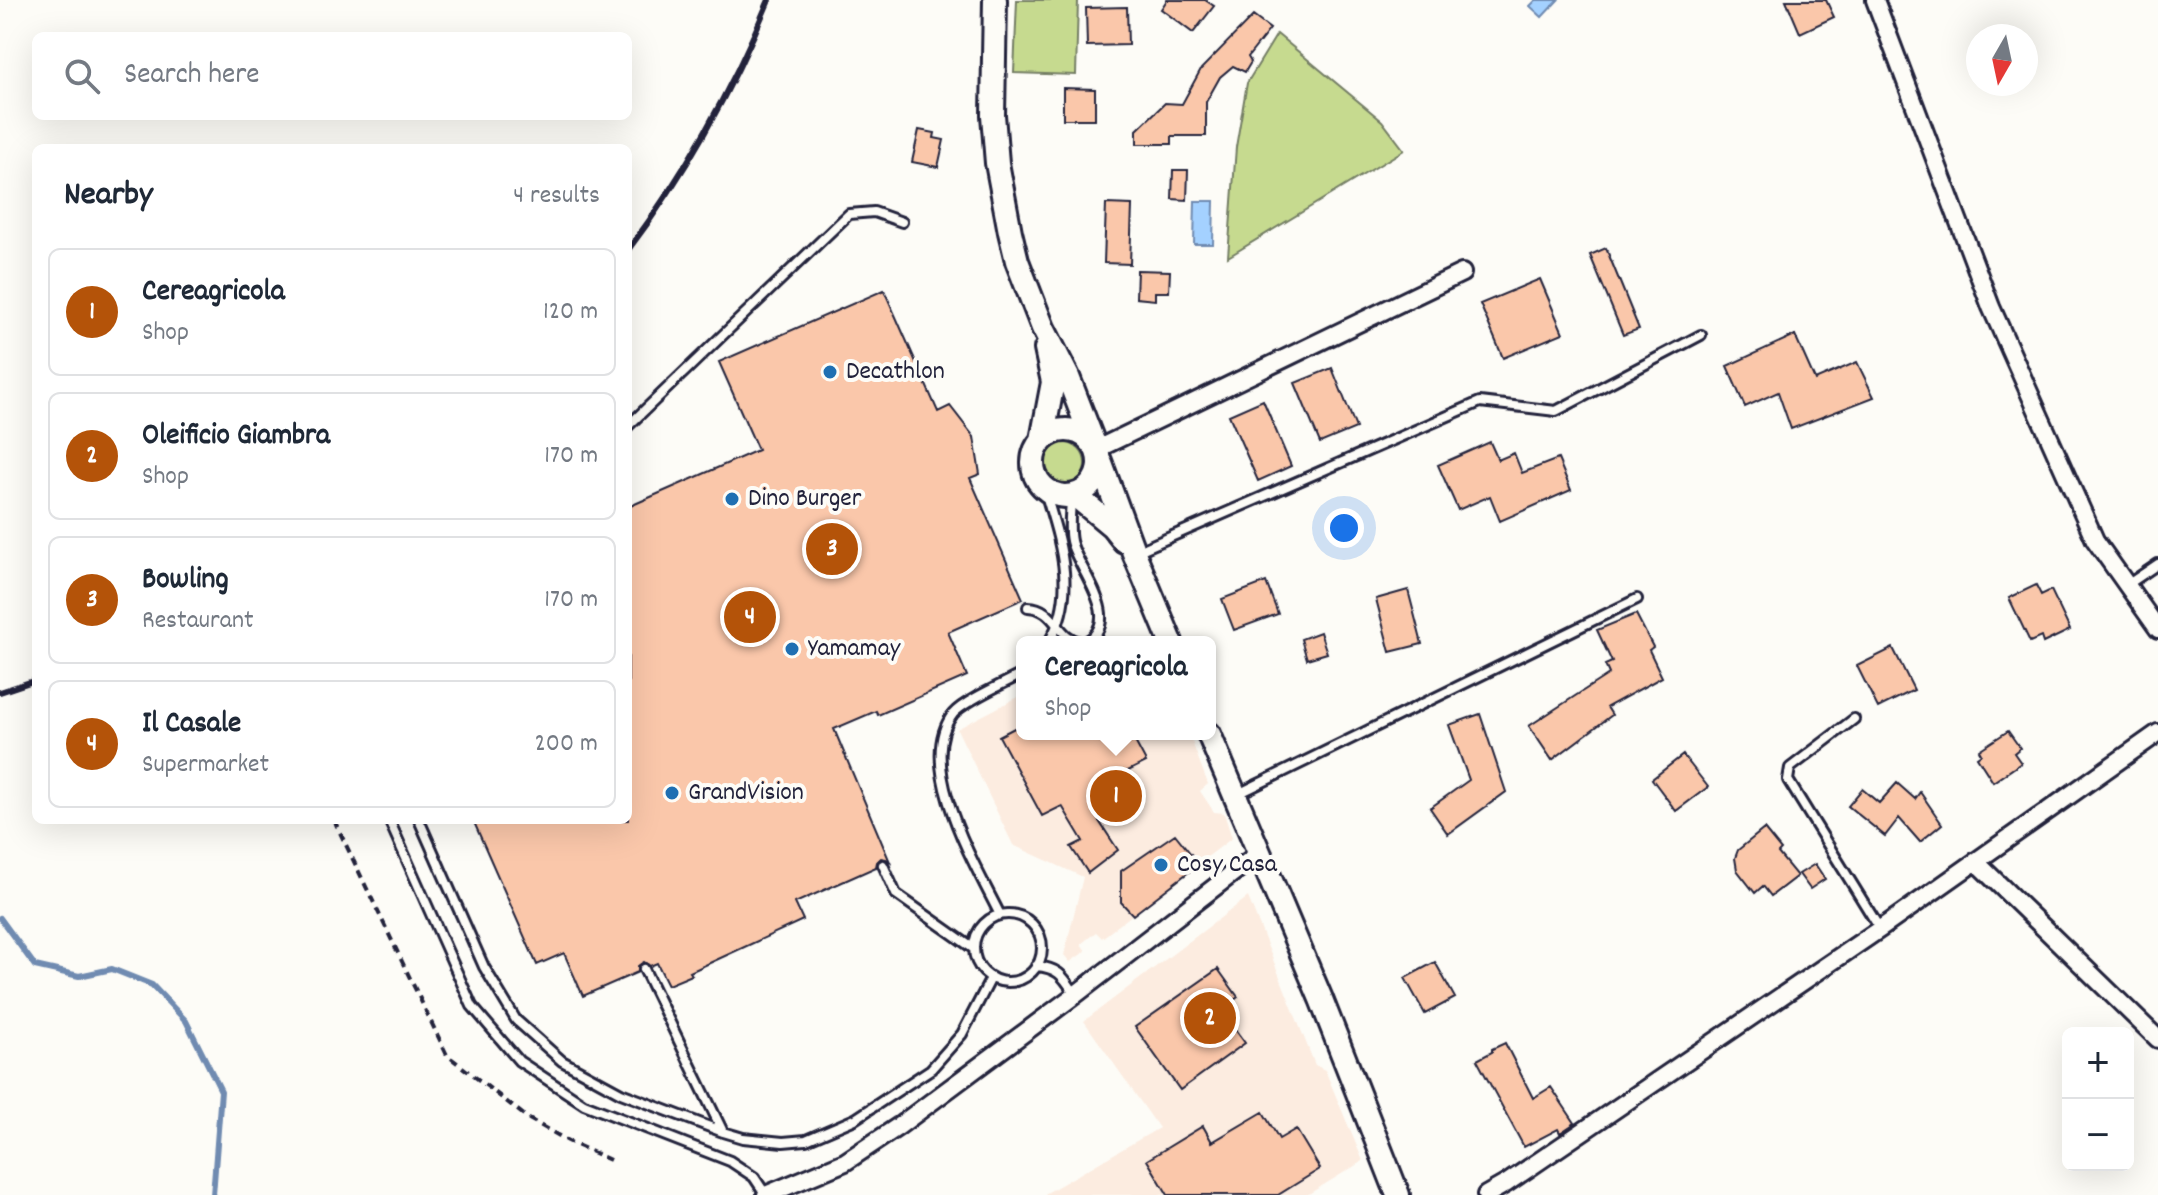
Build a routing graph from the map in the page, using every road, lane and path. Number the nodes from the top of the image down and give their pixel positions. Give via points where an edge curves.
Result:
1 (995, 0) edge
2 (1875, 0) edge
3 (902, 222) dead end
4 (1462, 273) dead end
5 (1043, 328) junction
6 (1701, 335) dead end
7 (632, 422) edge
8 (1042, 440) junction
9 (1097, 451) junction
10 (1044, 488) junction
11 (1074, 496) junction
12 (1134, 553) junction
13 (2158, 564) edge
14 (2127, 585) junction
15 (1637, 599) dead end
16 (1028, 607) dead end
17 (1059, 626) junction
18 (2158, 629) edge
19 (1053, 636) edge
20 (1067, 636) edge
21 (1095, 636) edge
22 (1169, 636) edge
23 (1016, 677) edge
24 (1854, 719) dead end
25 (2158, 733) edge
26 (1212, 740) edge
27 (1235, 796) junction
28 (336, 824) edge
29 (391, 824) edge
30 (421, 824) edge
31 (1259, 853) junction
32 (1976, 862) junction
33 (883, 865) dead end
34 (1000, 915) junction
35 (1880, 929) junction
36 (974, 949) junction
37 (1036, 966) junction
38 (644, 969) dead end
39 (991, 978) junction
40 (1075, 995) junction
41 (2158, 1039) edge
42 (723, 1132) junction
43 (610, 1160) dead end
44 (766, 1195) edge
45 (1398, 1195) edge
46 (1486, 1195) edge

1 - 5 main road via 997,163 1017,261
2 - 14 street via 1991,307 2095,540
3 - 7 lane via 874,212 849,214
4 - 9 street
5 - 8 main road via 1053,382
5 - 9 main road
6 - 12 lane via 1556,411 1480,402
8 - 9 main road via 1069,430 1087,437
8 - 10 main road via 1033,468
9 - 11 main road via 1099,472 1094,482
9 - 12 main road
10 - 11 main road
10 - 17 lane via 1063,559
11 - 12 main road via 1112,526
11 - 21 lane via 1071,539 1099,602 1100,626
12 - 22 main road
13 - 14 lane
14 - 18 street
15 - 27 lane
16 - 17 lane via 1046,612
17 - 19 lane
17 - 20 lane
23 - 34 lane via 953,714 943,736 941,763 957,831
24 - 35 lane via 1790,768 1788,780
25 - 32 street
26 - 27 main road
27 - 31 main road
28 - 43 path via 447,1055 529,1119
29 - 44 lane via 472,1006 519,1061 584,1104 730,1161 754,1177
30 - 42 lane via 484,967 516,1020 562,1061 621,1093
31 - 40 street
31 - 45 main road
32 - 35 street
32 - 41 street
33 - 36 lane via 896,894
34 - 36 lane via 984,924
34 - 37 lane via 1019,916 1034,926 1042,948
35 - 46 street
36 - 39 lane
37 - 39 lane via 1018,980
37 - 40 lane via 1051,967
38 - 42 lane
39 - 42 lane via 962,1034 931,1069 855,1119 806,1140 783,1142
40 - 44 street via 845,1162

